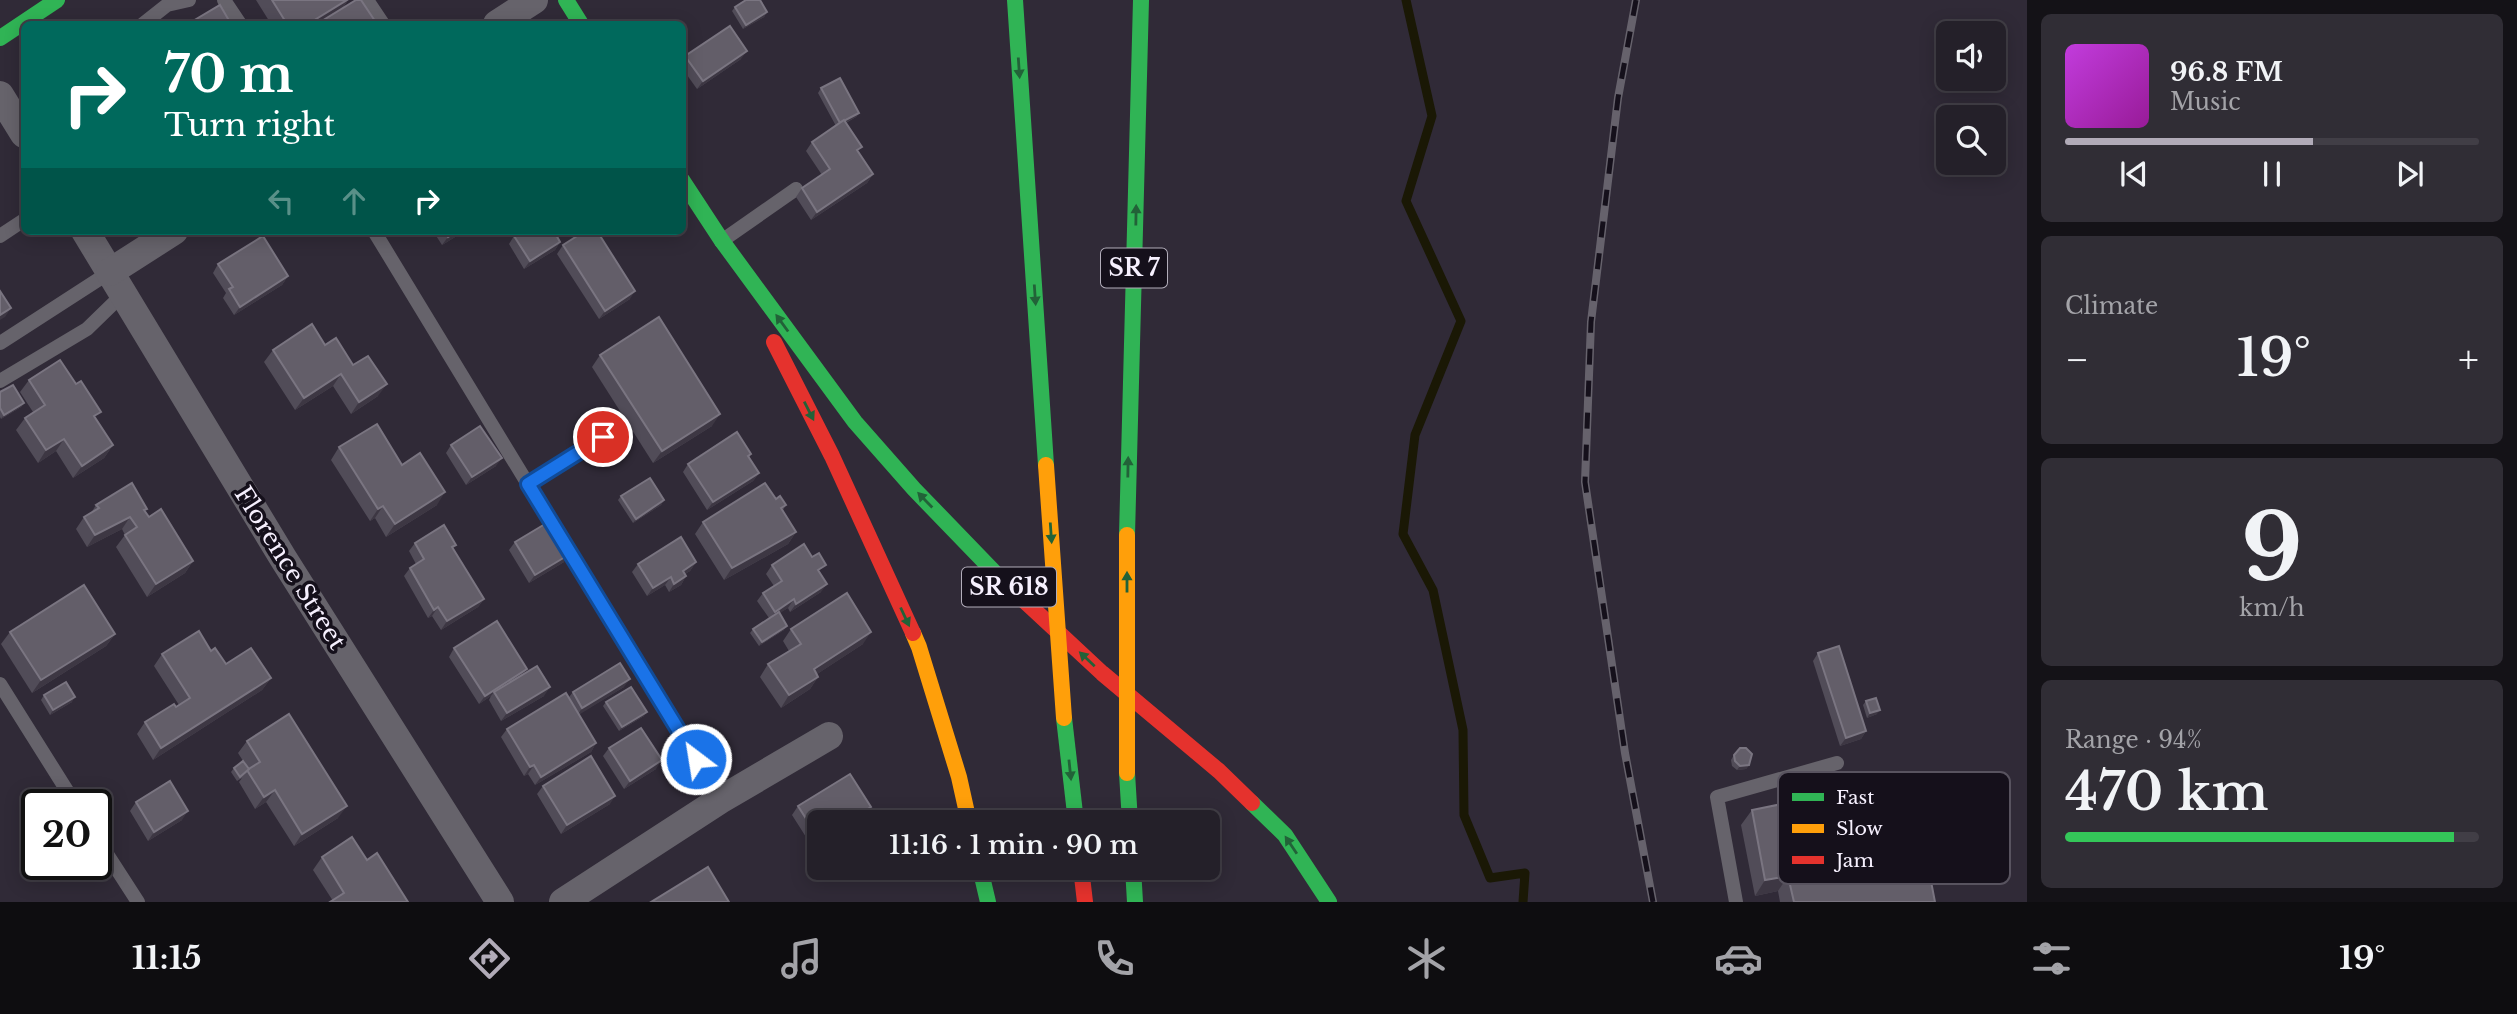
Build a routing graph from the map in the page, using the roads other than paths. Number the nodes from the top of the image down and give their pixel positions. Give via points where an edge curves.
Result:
1 (57, 0) edge
2 (189, 0) edge
3 (224, 0) edge
4 (367, 0) edge
5 (534, 0) edge
6 (566, 0) edge
7 (1015, 0) edge
8 (1141, 0) edge
9 (26, 21) edge
10 (147, 21) edge
11 (238, 21) edge
12 (381, 21) edge
13 (502, 21) edge
14 (579, 21) edge
15 (21, 24) edge
16 (0, 38) edge
17 (0, 94) edge
18 (21, 125) edge
19 (686, 186) edge
20 (796, 189) dead end
21 (21, 222) edge
22 (87, 235) edge
23 (170, 235) edge
24 (376, 235) edge
25 (0, 236) edge
26 (722, 241) junction
27 (116, 283) junction
28 (0, 343) edge
29 (0, 382) edge
30 (603, 437) dead end
31 (528, 484) junction
32 (0, 684) edge
33 (829, 736) dead end
34 (1837, 763) dead end
35 (1805, 772) edge
36 (1778, 780) edge
37 (66, 789) edge
38 (720, 800) junction
39 (967, 810) edge
40 (1075, 810) edge
41 (1130, 810) edge
42 (112, 862) edge
43 (983, 880) edge
44 (1082, 880) edge
45 (1134, 880) edge
46 (138, 902) edge
47 (500, 902) edge
48 (563, 902) edge
49 (988, 902) edge
50 (1085, 902) edge
51 (1135, 902) edge
52 (1329, 902) edge
53 (1736, 902) edge

1 - 9 main road
2 - 10 lane via 167,5
3 - 11 lane
4 - 12 lane
5 - 13 street
6 - 14 main road
7 -> 40 main road, bridge
41 -> 8 main road, SR 7, bridge via 1126,535
15 - 16 main road
17 - 18 street
19 - 26 main road
20 - 26 lane
21 - 25 lane
22 - 27 street, Florence Street
23 - 27 street
24 - 31 lane
26 -> 39 main road via 832,456 919,647
52 -> 26 main road, SR 618 via 1285,835 994,573 914,489 855,422
27 - 28 lane
27 - 29 lane via 87,329
27 - 47 street, Florence Street
30 - 31 lane
31 - 38 lane
32 - 37 lane
33 - 38 street
34 - 35 lane
36 - 53 lane via 1717,797
38 - 48 street
42 - 46 lane
43 - 49 main road
44 - 50 main road
45 - 51 main road

